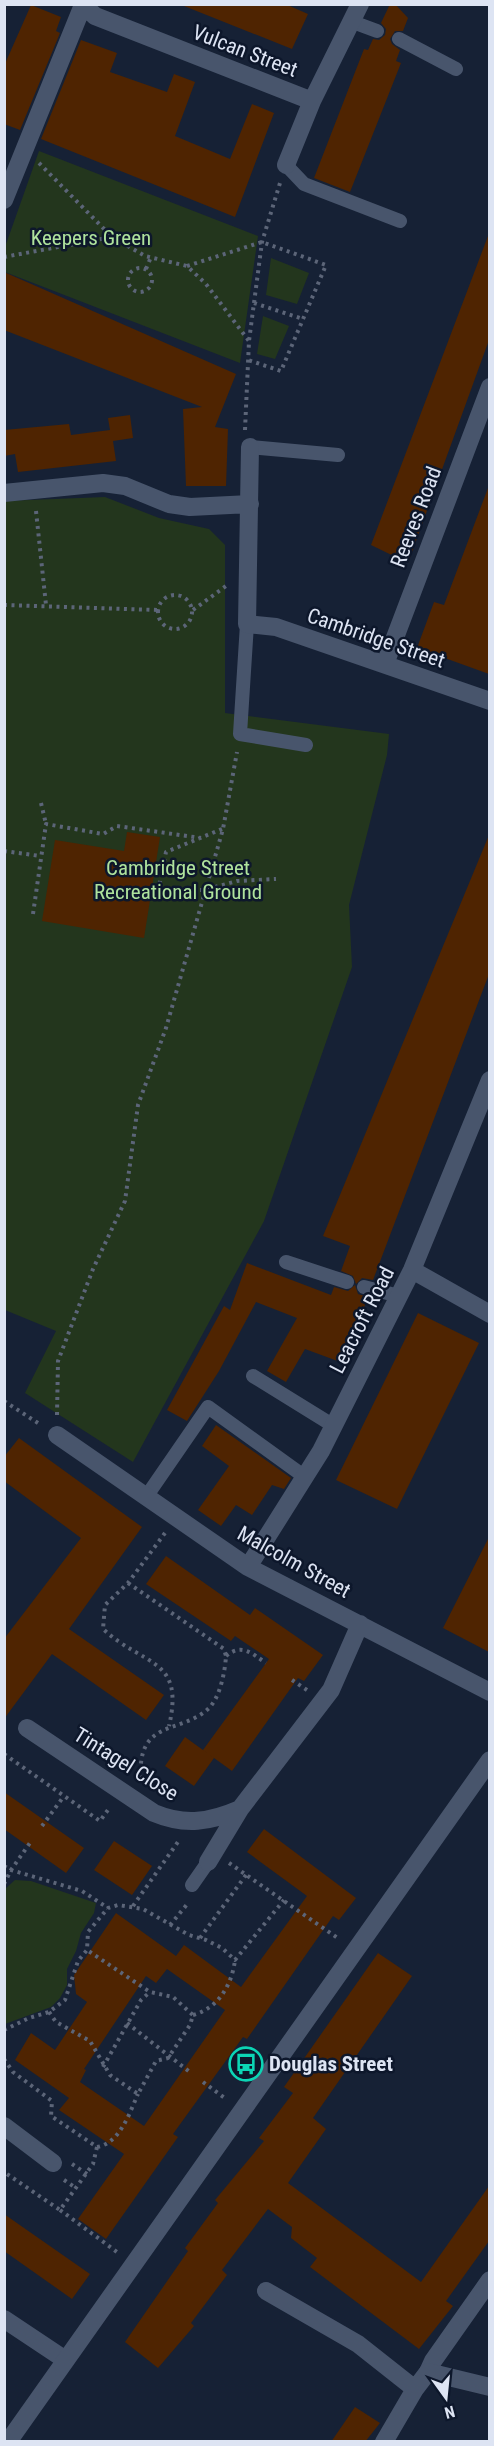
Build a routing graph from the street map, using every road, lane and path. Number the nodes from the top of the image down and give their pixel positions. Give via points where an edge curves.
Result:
1 (360, 4) edge
2 (89, 11) edge
3 (350, 21) junction
4 (377, 31) dead end
5 (399, 39) dead end
6 (456, 69) dead end
7 (312, 101) junction
8 (24, 148) junction
9 (286, 165) junction
10 (4, 200) edge
11 (400, 221) dead end
12 (112, 237) junction
13 (262, 242) junction
14 (4, 257) edge
15 (151, 257) junction
16 (187, 266) junction
17 (146, 269) junction
18 (254, 303) junction
19 (303, 319) junction
20 (249, 341) junction
21 (248, 360) junction
22 (489, 387) edge
23 (250, 447) junction
24 (338, 455) dead end
25 (33, 490) junction
26 (4, 493) edge
27 (250, 504) junction
28 (247, 582) junction
29 (4, 604) edge
30 (46, 605) junction
31 (158, 610) junction
32 (193, 610) junction
33 (247, 624) junction
34 (385, 664) junction
35 (489, 701) edge
36 (240, 734) junction
37 (306, 746) dead end
38 (40, 803) dead end
39 (46, 824) junction
40 (223, 829) junction
41 (201, 837) junction
42 (4, 850) edge
43 (40, 856) junction
44 (276, 879) dead end
45 (204, 890) junction
46 (33, 914) dead end
47 (489, 1080) edge
48 (286, 1262) dead end
49 (412, 1270) junction
50 (347, 1282) dead end
51 (364, 1287) dead end
52 (399, 1296) junction
53 (489, 1314) edge
54 (253, 1376) dead end
55 (4, 1401) edge
56 (334, 1426) junction
57 (57, 1435) junction
58 (305, 1477) junction
59 (146, 1497) junction
60 (176, 1518) junction
61 (248, 1567) junction
62 (128, 1583) junction
63 (360, 1624) junction
64 (226, 1656) junction
65 (266, 1663) dead end
66 (489, 1692) edge
67 (169, 1726) junction
68 (27, 1728) dead end
69 (4, 1754) edge
70 (489, 1760) edge
71 (64, 1796) junction
72 (143, 1805) junction
73 (240, 1809) junction
74 (100, 1821) dead end
75 (193, 1822) junction
76 (42, 1826) dead end
77 (32, 1840) dead end
78 (212, 1857) junction
79 (4, 1866) edge
80 (11, 1870) junction
81 (246, 1875) junction
82 (4, 1884) edge
83 (192, 1892) joint
84 (284, 1900) junction
85 (133, 1906) junction
86 (108, 1908) junction
87 (170, 1925) junction
88 (200, 1938) junction
89 (87, 1950) junction
90 (354, 1950) junction
91 (235, 1960) junction
92 (150, 1992) junction
93 (49, 2012) junction
94 (193, 2015) junction
95 (127, 2023) junction
96 (4, 2030) edge
97 (168, 2058) junction
98 (103, 2067) junction
99 (191, 2073) dead end
100 (203, 2082) dead end
101 (138, 2094) junction
102 (241, 2110) junction
103 (4, 2127) edge
104 (97, 2147) dead end
105 (53, 2163) dead end
106 (60, 2210) dead end
107 (132, 2264) junction
108 (489, 2280) edge
109 (266, 2291) dead end
110 (4, 2319) edge
111 (64, 2359) junction
112 (428, 2372) junction
113 (489, 2387) edge
114 (415, 2389) junction
115 (8, 2442) edge
116 (384, 2442) edge

1 - 3 street
2 - 7 street, Vulcan Street
2 - 8 street
3 - 4 lane
3 - 7 street
5 - 6 lane
7 - 9 street
8 - 10 street
8 - 12 path
9 - 11 lane via 304,184
9 - 13 path
12 - 14 path
12 - 15 path
13 - 16 path
13 - 18 path
13 - 19 path via 326,265
15 - 16 path
15 - 17 path
16 - 20 path via 206,284
17 - 17 path via 150,286 144,291 132,289 129,275 135,269
18 - 19 path
18 - 20 path
19 - 21 path via 281,371
20 - 21 path
21 - 23 path via 243,425
22 - 34 street, Reeves Road
23 - 24 lane
23 - 27 street
25 - 26 street
25 - 27 street via 103,483 190,507
25 - 30 path
27 - 28 street
28 - 32 path via 231,583
28 - 33 street
29 - 30 path
30 - 31 path
31 - 32 path via 164,599 176,594 187,599
31 - 32 path via 161,622 172,629 184,627
33 - 34 street, Cambridge Street via 276,627
33 - 36 lane
34 - 35 street, Cambridge Street
36 - 37 lane
36 - 40 path
38 - 39 path
39 - 41 path via 104,834 117,826
39 - 43 path
40 - 41 path
40 - 45 path
41 - 45 path via 166,852 158,891
42 - 43 path
43 - 46 path
44 - 45 path via 237,881
45 - 57 path via 166,1028 138,1105 125,1201 93,1269 58,1361
47 - 49 street, Leacroft Road
48 - 50 lane
49 - 52 street, Leacroft Road
49 - 53 street
51 - 52 lane
52 - 56 street, Leacroft Road
54 - 56 lane
55 - 57 path
56 - 58 street, Leacroft Road
57 - 59 street, Malcolm Street
58 - 59 lane via 208,1407
58 - 61 street, Leacroft Road
59 - 60 street, Malcolm Street
60 - 61 street, Malcolm Street
60 - 62 path
61 - 63 street, Malcolm Street
62 - 64 path via 224,1649
62 - 67 path via 105,1605 103,1629 168,1676 174,1696
63 - 66 street, Malcolm Street
63 - 73 street via 331,1690
64 - 65 path via 235,1649 245,1649
64 - 67 path via 213,1703 202,1713
67 - 72 path via 146,1748 141,1774
68 - 72 street, Tintagel Close
69 - 71 path
70 - 90 street
71 - 74 path
71 - 76 path
72 - 75 street, Tintagel Close via 168,1819
73 - 75 street, Tintagel Close via 219,1818
73 - 78 street
75 - 85 path
77 - 80 path
78 - 81 path
78 - 83 lane
79 - 80 path
80 - 82 path
80 - 86 path via 82,1891
81 - 84 path
81 - 88 path
83 - 87 path
84 - 90 path
84 - 91 path
85 - 86 path
85 - 87 path
86 - 89 path via 88,1932
87 - 88 path
88 - 91 path via 222,1948
89 - 92 path
89 - 93 path via 69,1983 69,1994
90 - 102 street
91 - 94 path via 224,1993 211,2007
92 - 94 path via 173,1997
92 - 95 path
93 - 96 path
93 - 98 path via 56,2022 90,2041
94 - 97 path
95 - 97 path
95 - 98 path
97 - 99 path
97 - 101 path via 156,2061
98 - 101 path
100 - 102 path
101 - 104 path via 116,2137
102 - 107 street
103 - 105 street
106 - 107 path
107 - 111 street
108 - 112 street
109 - 114 street via 358,2344
110 - 111 street
111 - 115 street
112 - 113 street
112 - 114 street
114 - 116 street

